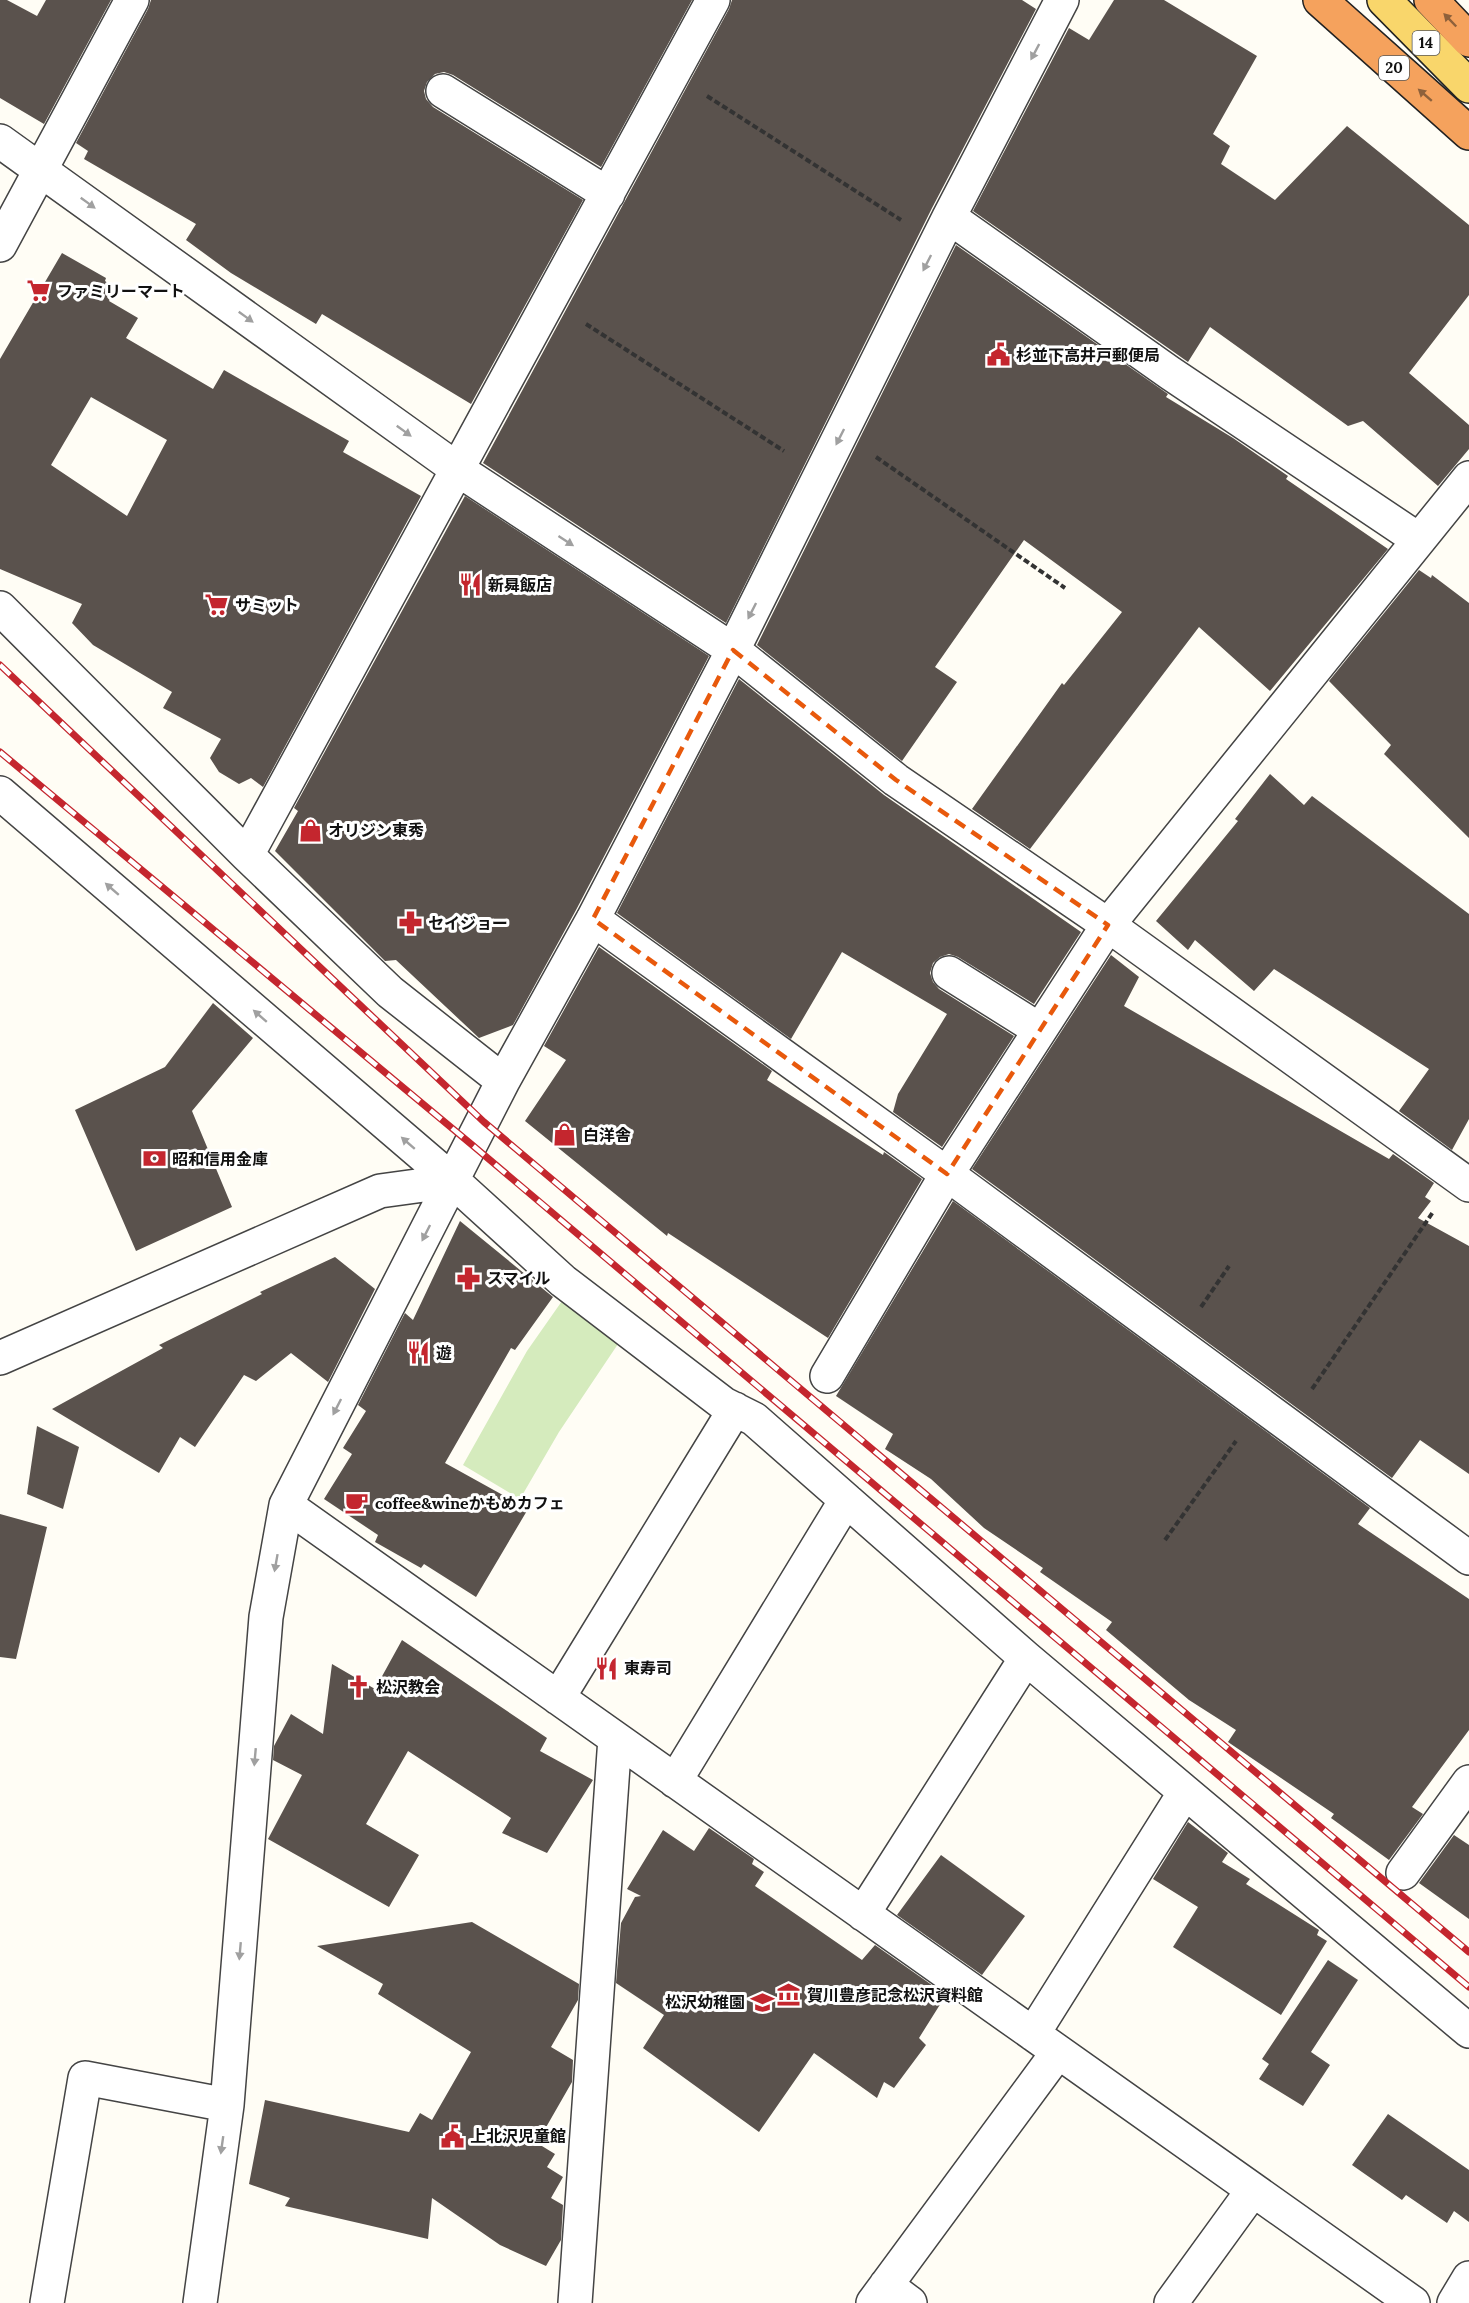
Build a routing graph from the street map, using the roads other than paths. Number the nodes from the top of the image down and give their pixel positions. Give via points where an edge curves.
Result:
1 (132, 0) edge
2 (713, 0) edge
3 (1062, 0) edge
4 (1320, 0) edge
5 (1384, 0) edge
6 (1431, 0) edge
7 (1469, 40) edge
8 (1469, 86) edge
9 (443, 91) dead end
10 (1469, 133) edge
11 (0, 141) edge
12 (41, 168) junction
13 (608, 194) junction
14 (943, 230) junction
15 (0, 244) edge
16 (457, 469) junction
17 (1469, 478) edge
18 (1419, 540) junction
19 (0, 608) edge
20 (733, 650) junction
21 (0, 793) edge
22 (247, 855) junction
23 (593, 919) junction
24 (1108, 924) junction
25 (949, 973) dead end
26 (1040, 1030) junction
27 (503, 1081) junction
28 (947, 1174) junction
29 (453, 1181) junction
30 (1463, 1181) edge
31 (0, 1358) edge
32 (827, 1376) dead end
33 (735, 1409) junction
34 (846, 1500) junction
35 (286, 1505) junction
36 (1469, 1558) edge
37 (1026, 1658) junction
38 (558, 1698) junction
39 (615, 1738) junction
40 (675, 1781) junction
41 (1469, 1782) edge
42 (1185, 1792) junction
43 (1403, 1873) dead end
44 (863, 1914) junction
45 (1469, 2031) edge
46 (1046, 2043) junction
47 (227, 2105) junction
48 (1254, 2190) junction
49 (1469, 2278) edge
50 (890, 2297) edge
51 (47, 2303) edge
52 (200, 2303) edge
53 (575, 2303) edge
54 (1171, 2303) edge
55 (1413, 2303) edge
56 (1454, 2303) edge

1 - 12 street
2 - 13 street
3 -> 14 street
10 -> 4 highway, 20
5 - 8 main road, 14
7 -> 6 highway
9 - 13 street
11 - 12 street
12 - 15 street
12 -> 16 street
13 - 16 street
14 - 18 street via 1170,373
14 -> 20 street
16 -> 20 street
16 - 22 street
17 - 18 street
18 - 24 street
19 - 22 street
20 - 23 street
20 - 24 street via 896,780
29 -> 21 street
22 - 27 street via 390,992
23 - 27 street
23 - 28 street
24 - 26 street
24 - 30 street
25 - 26 street
26 - 28 street
27 - 29 street
28 - 32 street
28 - 36 street
29 - 31 street via 381,1191
29 - 33 street via 563,1281
29 -> 35 street
33 - 34 street via 754,1419
33 - 38 street
34 - 37 street
34 - 40 street
35 - 38 street
35 -> 47 street via 266,1617
37 - 42 street
37 - 44 street
38 - 39 street
39 - 40 street
39 - 53 street
40 - 44 street
41 - 43 street
42 - 45 street
42 - 46 street
44 - 46 street
46 - 48 street
46 - 50 street
47 - 51 street via 85,2078
47 -> 52 street
48 - 54 street
48 - 55 street
49 - 56 street

